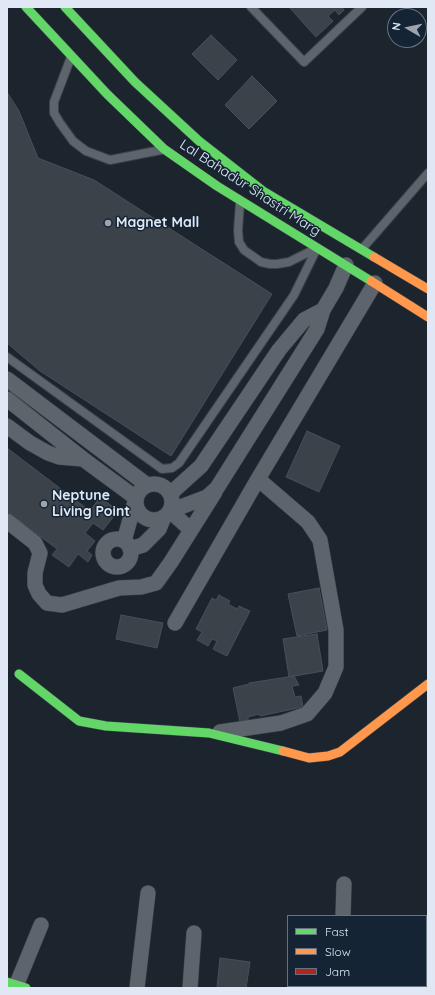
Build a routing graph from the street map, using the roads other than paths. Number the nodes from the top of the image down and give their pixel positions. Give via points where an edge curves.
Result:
1 (26, 7) edge
2 (65, 7) edge
3 (251, 7) edge
4 (362, 7) edge
5 (71, 56) junction
6 (164, 149) junction
7 (428, 173) edge
8 (240, 200) junction
9 (318, 248) junction
10 (362, 250) junction
11 (346, 265) junction
12 (375, 283) junction
13 (428, 289) edge
14 (323, 310) junction
15 (428, 317) edge
16 (7, 356) edge
17 (7, 379) edge
18 (7, 399) edge
19 (7, 426) edge
20 (83, 459) junction
21 (258, 479) junction
22 (147, 485) junction
23 (217, 488) junction
24 (170, 494) junction
25 (136, 498) junction
26 (167, 514) junction
27 (7, 521) edge
28 (191, 530) junction
29 (127, 545) junction
30 (175, 623) dead end
31 (19, 674) dead end
32 (428, 684) edge
33 (209, 733) junction
34 (344, 884) dead end
35 (148, 893) dead end
36 (343, 915) edge
37 (41, 925) dead end
38 (194, 933) dead end
39 (16, 985) edge
40 (137, 988) edge
41 (190, 988) edge

1 - 5 main road, Lal Bahadur Shastri Marg
2 - 10 main road, Lal Bahadur Shastri Marg via 135,82 199,141 263,191
3 - 4 lane via 304,62
5 - 6 main road, Lal Bahadur Shastri Marg
5 - 6 lane via 54,102 54,113 73,141 86,151 110,160
6 - 8 main road, Lal Bahadur Shastri Marg
7 - 10 lane
8 - 9 main road, Lal Bahadur Shastri Marg
8 - 9 lane via 239,242 244,250 261,262 289,262
9 - 11 main road, Lal Bahadur Shastri Marg
9 - 16 lane via 294,295 179,463 172,468 162,469
10 - 13 main road, Lal Bahadur Shastri Marg
11 - 12 main road, Lal Bahadur Shastri Marg
11 - 14 street
12 - 15 main road, Lal Bahadur Shastri Marg
12 - 21 street
14 - 23 street via 317,329
14 - 24 street via 304,320 279,350 201,466
17 - 22 street
18 - 20 street
19 - 20 street via 30,443 59,457
20 - 25 street
21 - 30 street
21 - 33 street via 308,522 320,540 336,630 336,667 325,693 307,714 282,723
22 - 24 street via 156,484 164,487
22 - 25 street via 140,490
23 - 26 street via 207,497
23 - 28 street
24 - 26 street via 172,502
25 - 26 street via 136,507 140,515 147,520 156,520
25 - 29 street
26 - 28 street
26 - 29 street via 158,529 143,545
27 - 28 street via 35,543 40,553 35,586 39,594 47,603 62,605 119,588 156,583
29 - 29 street via 131,553 128,562 117,568 104,569 103,553 106,544 115,539
31 - 33 main road via 79,722
32 - 33 main road via 340,752 328,756 309,758
34 - 36 street
35 - 40 street
37 - 39 street
38 - 41 street

